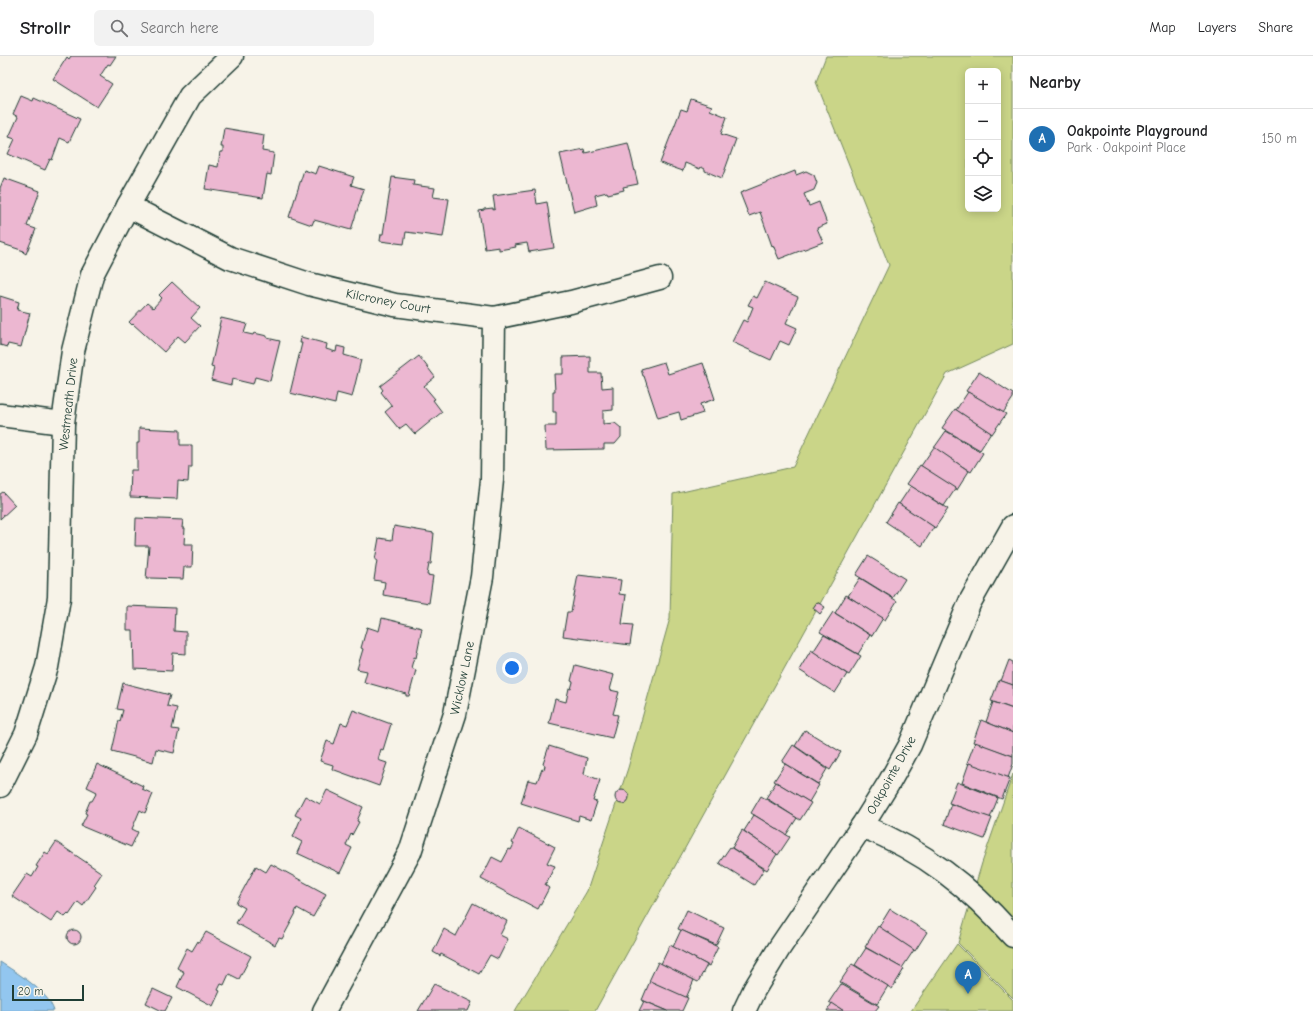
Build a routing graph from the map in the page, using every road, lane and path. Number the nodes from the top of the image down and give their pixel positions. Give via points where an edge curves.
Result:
1 (232, 56) edge
2 (128, 206) junction
3 (660, 278) dead end
4 (494, 318) junction
5 (0, 414) edge
6 (63, 423) junction
7 (1013, 526) edge
8 (0, 786) edge
9 (862, 826) junction
10 (1013, 936) edge
11 (324, 1011) edge
12 (744, 1011) edge

1 - 2 street, Westmeath Drive via 190,96
2 - 4 street, Kilcroney Court via 230,258 309,284 395,305
2 - 6 street, Westmeath Drive via 92,275 73,351
3 - 4 street, Kilcroney Court via 571,302
4 - 11 street, Wicklow Lane via 492,480 482,577 455,714 410,852
5 - 6 street
6 - 8 street, Westmeath Drive via 59,598 46,667 26,734
7 - 9 street, Oakpointe Drive via 970,602 910,745
9 - 10 street via 888,836 942,868 969,890
9 - 12 street, Oakpointe Drive via 780,947

